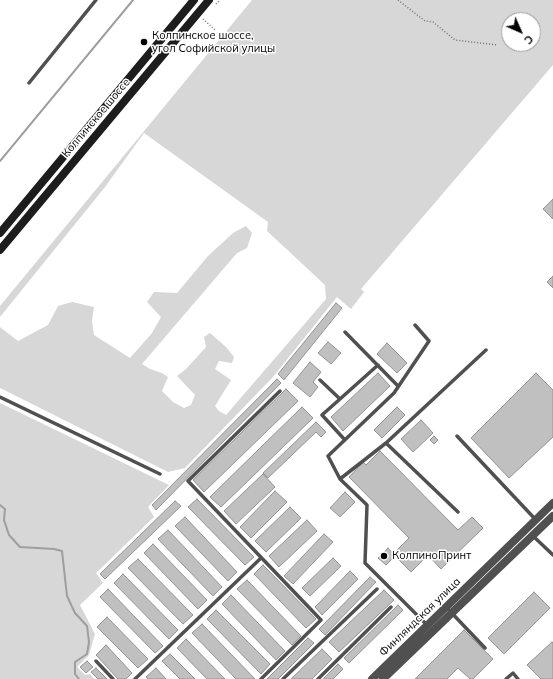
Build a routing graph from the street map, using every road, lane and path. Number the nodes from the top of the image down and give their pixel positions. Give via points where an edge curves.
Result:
1 (96, 0) edge
2 (194, 0) edge
3 (209, 0) edge
4 (398, 0) edge
5 (202, 18) dead end
6 (215, 30) dead end
7 (498, 44) dead end
8 (29, 83) dead end
9 (0, 233) edge
10 (0, 250) edge
11 (415, 325) dead end
12 (345, 332) dead end
13 (486, 350) dead end
14 (378, 365) junction
15 (320, 380) dead end
16 (398, 386) junction
17 (280, 391) dead end
18 (0, 397) edge
19 (340, 399) junction
20 (457, 436) dead end
21 (345, 440) junction
22 (386, 443) junction
23 (160, 474) dead end
24 (340, 479) junction
25 (553, 503) edge
26 (458, 512) dead end
27 (553, 516) edge
28 (536, 520) junction
29 (533, 536) junction
30 (553, 556) edge
31 (261, 558) junction
32 (377, 589) dead end
33 (392, 607) dead end
34 (448, 610) junction
35 (430, 628) junction
36 (485, 648) dead end
37 (96, 661) dead end
38 (113, 679) edge
39 (135, 679) edge
40 (261, 679) edge
41 (283, 679) edge
42 (318, 679) edge
43 (372, 679) edge
44 (383, 679) edge
45 (506, 679) edge
46 (518, 679) edge

1 - 8 lane
2 - 9 main road, Колпинское шоссе
3 - 10 main road, Колпинское шоссе
4 - 7 path via 425,21 433,22 455,40
5 - 6 path
11 - 16 lane via 429,341
12 - 14 lane
13 - 22 lane
14 - 16 lane
14 - 19 lane
15 - 19 lane
16 - 21 lane via 394,393
17 - 31 lane via 188,480
18 - 23 lane
19 - 21 lane via 322,415
20 - 28 lane
21 - 24 lane via 328,456
22 - 24 lane
22 - 26 lane
24 - 35 lane via 367,505 365,563
25 - 28 street, Финляндская улица
27 - 29 street, Финляндская улица
28 - 34 street, Финляндская улица
29 - 30 lane
29 - 34 street, Финляндская улица
31 - 39 lane
31 - 40 lane via 321,620
32 - 41 lane
33 - 42 lane
34 - 35 street, Финляндская улица
34 - 36 lane
35 - 43 street, Финляндская улица
35 - 44 street, Финляндская улица
37 - 38 lane
45 - 46 lane via 513,673

